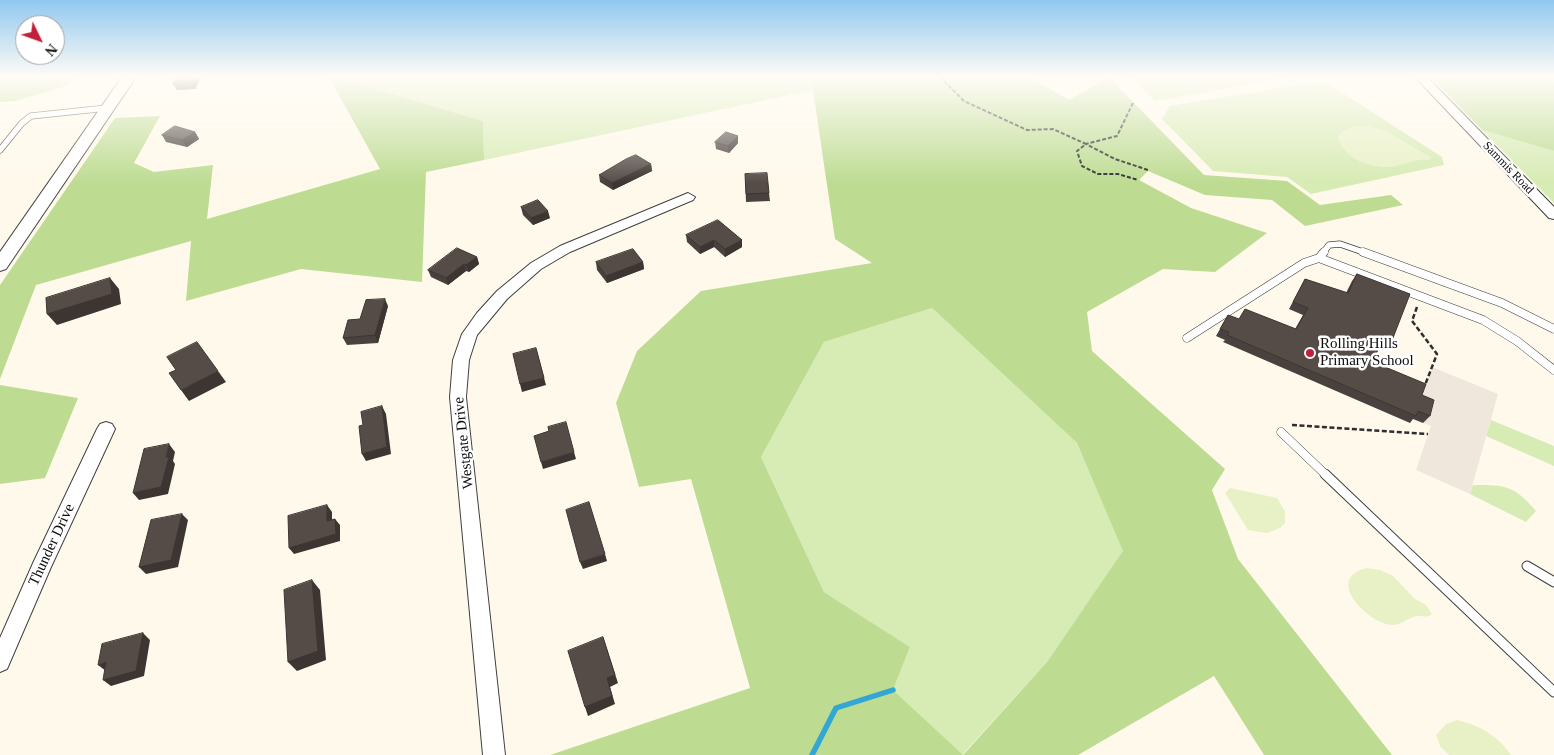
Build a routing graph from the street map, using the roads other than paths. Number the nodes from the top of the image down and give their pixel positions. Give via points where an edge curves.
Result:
1 (67, 112) edge
2 (104, 112) edge
3 (1455, 112) edge
4 (0, 150) edge
5 (688, 196) dead end
6 (1554, 215) edge
7 (1319, 258) junction
8 (0, 265) edge
9 (1554, 328) edge
10 (1187, 338) dead end
11 (1554, 370) edge
12 (106, 429) dead end
13 (1281, 432) dead end
14 (1527, 566) dead end
15 (1554, 582) edge
16 (0, 662) edge
17 (1554, 692) edge
18 (494, 755) edge

1 - 4 lane via 31,116
2 - 8 street
3 - 6 street, Sammis Road
5 - 18 street, Westgate Drive via 565,248 536,266 502,295 470,334 461,360 458,397
7 - 9 lane via 1329,245 1340,244 1502,303
7 - 10 lane via 1304,263
7 - 11 lane via 1483,320
12 - 16 street, Thunder Drive
13 - 17 lane
14 - 15 lane

